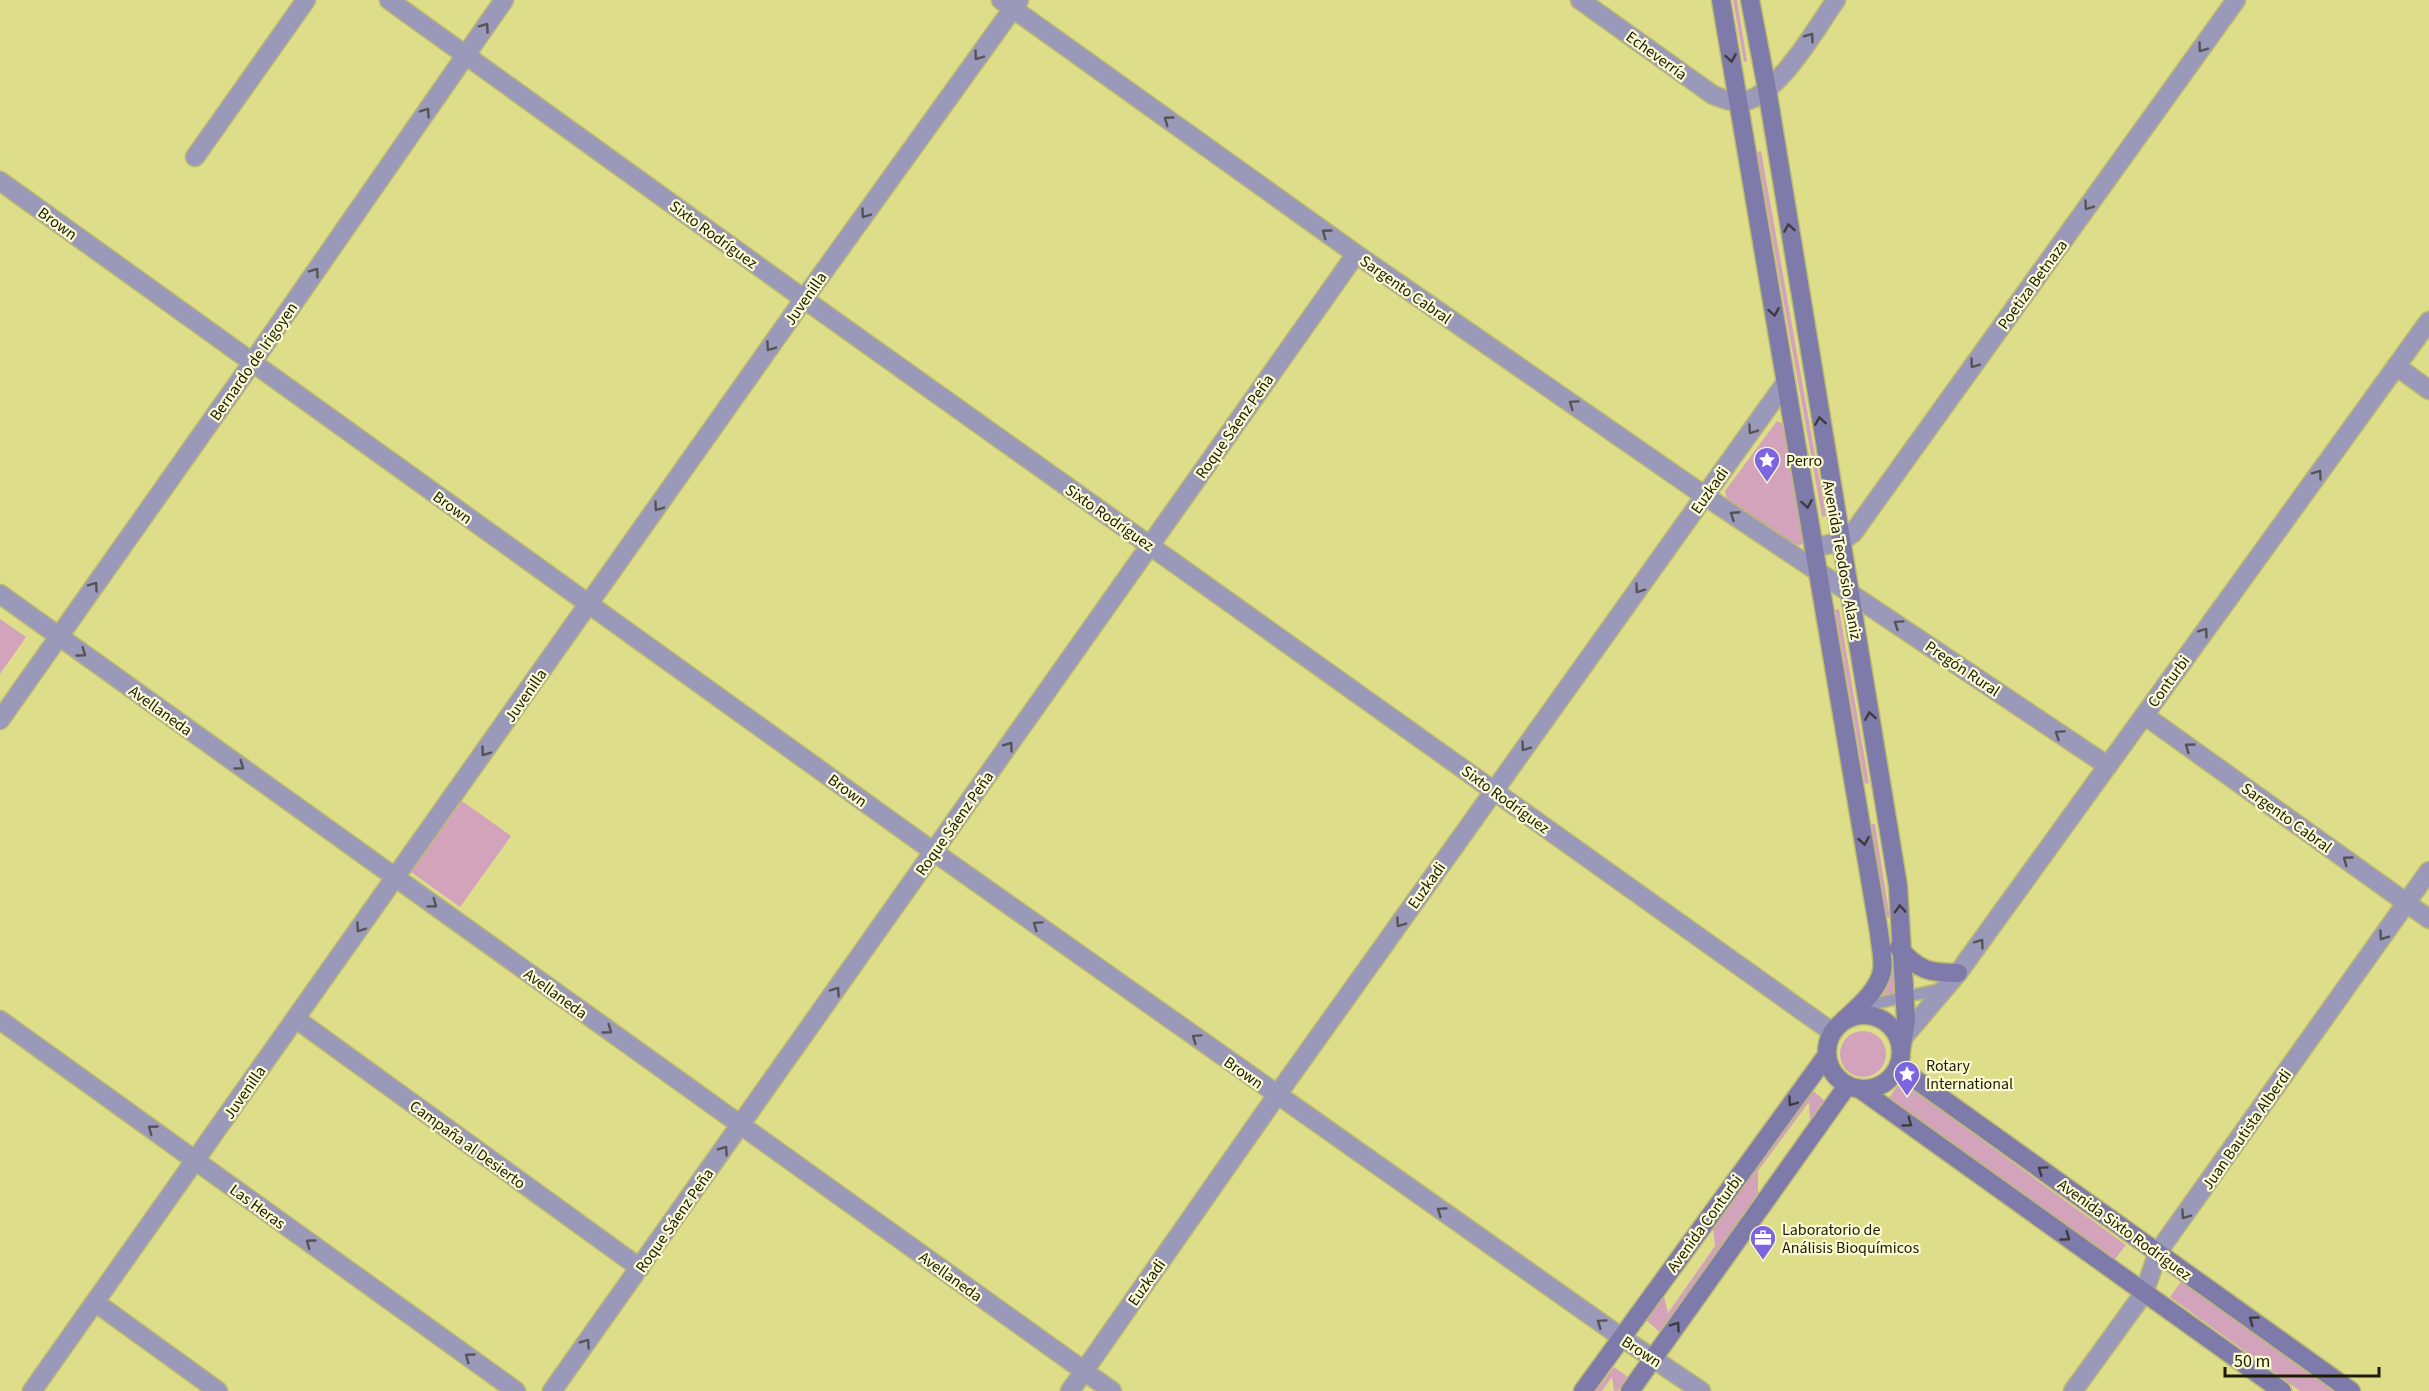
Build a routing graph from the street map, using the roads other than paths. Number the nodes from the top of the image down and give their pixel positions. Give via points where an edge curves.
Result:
1 (306, 0) edge
2 (388, 0) edge
3 (504, 0) edge
4 (1580, 0) edge
5 (1721, 0) edge
6 (1750, 0) edge
7 (1836, 0) edge
8 (2236, 0) edge
9 (1010, 3) edge
10 (466, 54) junction
11 (1767, 89) junction
12 (1738, 103) junction
13 (195, 157) dead end
14 (0, 181) edge
15 (1356, 254) junction
16 (804, 300) junction
17 (2429, 321) edge
18 (252, 363) junction
19 (2396, 366) junction
20 (1786, 382) junction
21 (2429, 390) edge
22 (1706, 496) junction
23 (1842, 541) junction
24 (1150, 545) junction
25 (1814, 548) junction
26 (1818, 570) junction
27 (1849, 591) junction
28 (0, 594) edge
29 (589, 604) junction
30 (59, 637) junction
31 (2144, 715) junction
32 (0, 720) edge
33 (2108, 766) junction
34 (1494, 790) junction
35 (1885, 806) junction
36 (1858, 810) junction
37 (934, 852) junction
38 (2429, 871) edge
39 (396, 878) junction
40 (2407, 903) junction
41 (1876, 918) junction
42 (2429, 919) edge
43 (1903, 952) junction
44 (1958, 973) junction
45 (1946, 987) junction
46 (1905, 997) junction
47 (1857, 1007) junction
48 (296, 1019) junction
49 (0, 1020) edge
50 (1838, 1026) junction
51 (1900, 1052) junction
52 (1827, 1055) junction
53 (1854, 1087) junction
54 (1277, 1095) junction
55 (741, 1126) junction
56 (195, 1161) junction
57 (2158, 1252) junction
58 (640, 1268) junction
59 (2144, 1293) junction
60 (95, 1302) junction
61 (1621, 1337) junction
62 (1653, 1358) junction
63 (1084, 1371) junction
64 (32, 1391) edge
65 (218, 1391) edge
66 (516, 1391) edge
67 (552, 1391) edge
68 (1070, 1391) edge
69 (1112, 1391) edge
70 (1583, 1391) edge
71 (1630, 1391) edge
72 (1701, 1391) edge
73 (2073, 1391) edge
74 (2282, 1391) edge
75 (2351, 1391) edge

1 - 13 street
2 - 10 street, Sixto Rodríguez
10 -> 3 street, Bernardo de Irigoyen
4 - 12 street, Echeverría via 1713,95
5 -> 12 main road, Avenida Teodosio Alaniz
6 - 11 main road, Avenida Teodosio Alaniz
11 -> 7 street via 1785,71
8 -> 23 street, Poetiza Betnaza via 1852,533
15 -> 9 street, Sargento Cabral
9 -> 16 street, Juvenilla
10 - 16 street, Sixto Rodríguez
18 -> 10 street, Bernardo de Irigoyen
11 - 12 street via 1754,99
23 -> 11 main road, Avenida Teodosio Alaniz
12 -> 20 main road, Avenida Teodosio Alaniz
14 - 18 street, Brown
22 -> 15 street, Sargento Cabral
15 - 24 street, Roque Sáenz Peña
16 - 24 street, Sixto Rodríguez
16 -> 29 street, Juvenilla
17 - 19 street, Conturbi
18 - 29 street, Brown
30 -> 18 street, Bernardo de Irigoyen
19 - 21 street
31 -> 19 street, Conturbi
20 -> 22 street, Euzkadi
20 -> 25 main road, Avenida Teodosio Alaniz
26 -> 22 street, Sargento Cabral
22 -> 34 street, Euzkadi
23 - 25 street
23 - 27 main road, Avenida Teodosio Alaniz
24 - 34 street, Sixto Rodríguez
37 -> 24 street, Roque Sáenz Peña
25 - 26 main road, Avenida Teodosio Alaniz
26 - 27 street, Pregón Rural
26 - 36 main road, Avenida Teodosio Alaniz
33 -> 27 street, Pregón Rural
35 -> 27 main road, Avenida Teodosio Alaniz
28 - 30 street, Avellaneda
29 - 37 street, Brown
29 -> 39 street, Juvenilla
30 - 32 street, Bernardo de Irigoyen
30 -> 39 street, Avellaneda
31 - 33 street, Conturbi
40 -> 31 street, Sargento Cabral
44 -> 33 street, Conturbi
34 - 50 street, Sixto Rodríguez
34 -> 54 street, Euzkadi
35 - 36 main road
43 -> 35 main road, Avenida Teodosio Alaniz via 1898,886
36 -> 41 main road, Avenida Teodosio Alaniz
54 -> 37 street, Brown
55 -> 37 street, Roque Sáenz Peña
38 - 40 street, Juan Bautista Alberdi
39 -> 48 street, Juvenilla
39 -> 55 street, Avellaneda
40 - 42 street, Sargento Cabral
40 -> 57 street, Juan Bautista Alberdi
41 - 43 main road
41 - 47 main road, Avenida Teodosio Alaniz via 1882,969 1878,982
43 - 44 main road via 1918,967 1932,973
43 - 46 main road, Avenida Teodosio Alaniz
44 - 45 street, Conturbi
45 - 46 lane
45 - 51 street, Conturbi
46 - 47 lane
46 - 51 main road, Avenida Teodosio Alaniz via 1906,1020
47 - 50 main road, Avenida Teodosio Alaniz
48 - 56 street, Juvenilla
48 - 58 street, Campaña al Desierto
56 -> 49 street, Las Heras
50 - 51 main road via 1864,1015 1875,1017 1893,1030
50 - 52 main road
51 - 53 main road via 1887,1082 1870,1089
57 -> 51 main road, Avenida Sixto Rodríguez
52 - 53 main road via 1833,1073
52 -> 61 main road, Avenida Conturbi
53 -> 59 main road
62 -> 53 main road
61 -> 54 street, Brown
54 - 63 street, Euzkadi
58 -> 55 street, Roque Sáenz Peña
55 - 63 street, Avellaneda
56 - 60 street, Juvenilla
66 -> 56 street, Las Heras
57 - 59 street, Juan Bautista Alberdi
75 -> 57 main road, Avenida Sixto Rodríguez
67 -> 58 street, Roque Sáenz Peña
59 - 73 street, Juan Bautista Alberdi
59 - 74 main road
60 - 64 street, Juvenilla
60 - 65 street
61 - 62 street, Brown
61 - 70 main road, Avenida Conturbi
62 - 71 main road
62 - 72 street, Brown
63 - 68 street, Euzkadi
63 - 69 street, Avellaneda

